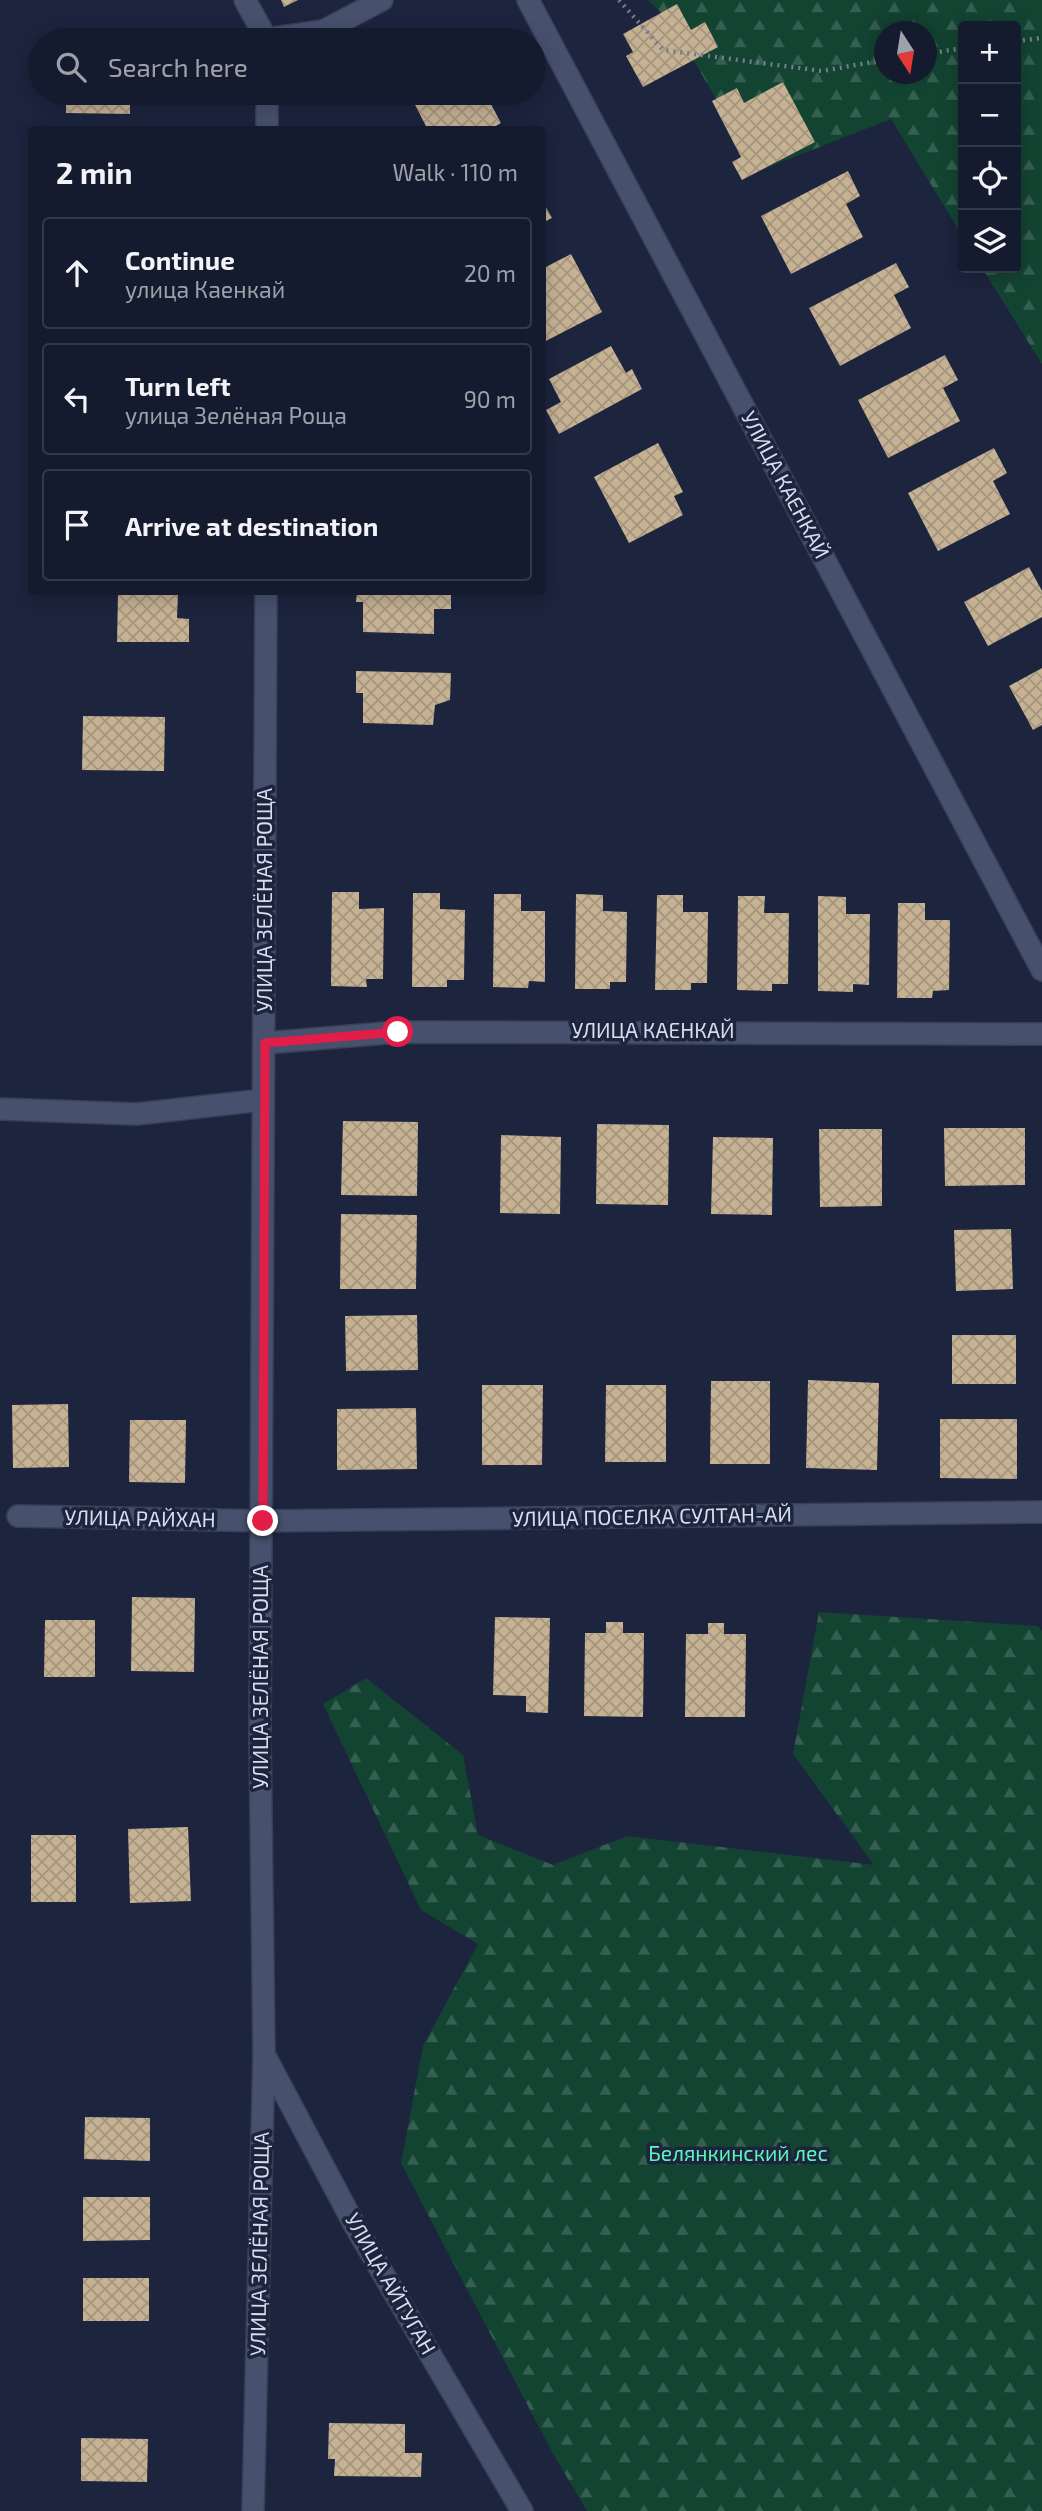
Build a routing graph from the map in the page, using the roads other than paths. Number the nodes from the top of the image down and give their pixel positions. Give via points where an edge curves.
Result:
1 (245, 0) edge
2 (382, 0) edge
3 (528, 0) edge
4 (260, 28) edge
5 (330, 28) edge
6 (543, 28) edge
7 (546, 34) edge
8 (267, 105) edge
9 (267, 126) edge
10 (266, 595) edge
11 (1042, 970) edge
12 (1042, 1034) edge
13 (265, 1043) junction
14 (263, 1100) junction
15 (0, 1109) edge
16 (1042, 1512) edge
17 (18, 1516) dead end
18 (263, 1521) junction
19 (264, 2054) junction
20 (253, 2511) edge
21 (522, 2511) edge

1 - 4 street
2 - 5 street
3 - 6 street, УЛИЦА КАЕНКАЙ
7 - 11 street, УЛИЦА КАЕНКАЙ
8 - 9 street
10 - 13 street, УЛИЦА ЗЕЛЁНАЯ РОЩА
12 - 13 street, УЛИЦА КАЕНКАЙ via 398,1032
13 - 14 street, УЛИЦА ЗЕЛЁНАЯ РОЩА
14 - 15 street via 137,1114
14 - 18 street, УЛИЦА ЗЕЛЁНАЯ РОЩА
16 - 18 street, УЛИЦА ПОСЕЛКА СУЛТАН-АЙ
17 - 18 street, УЛИЦА РАЙХАН
18 - 19 street, УЛИЦА ЗЕЛЁНАЯ РОЩА
19 - 20 street, УЛИЦА ЗЕЛЁНАЯ РОЩА
19 - 21 street, УЛИЦА АЙТУГАН via 354,2224

